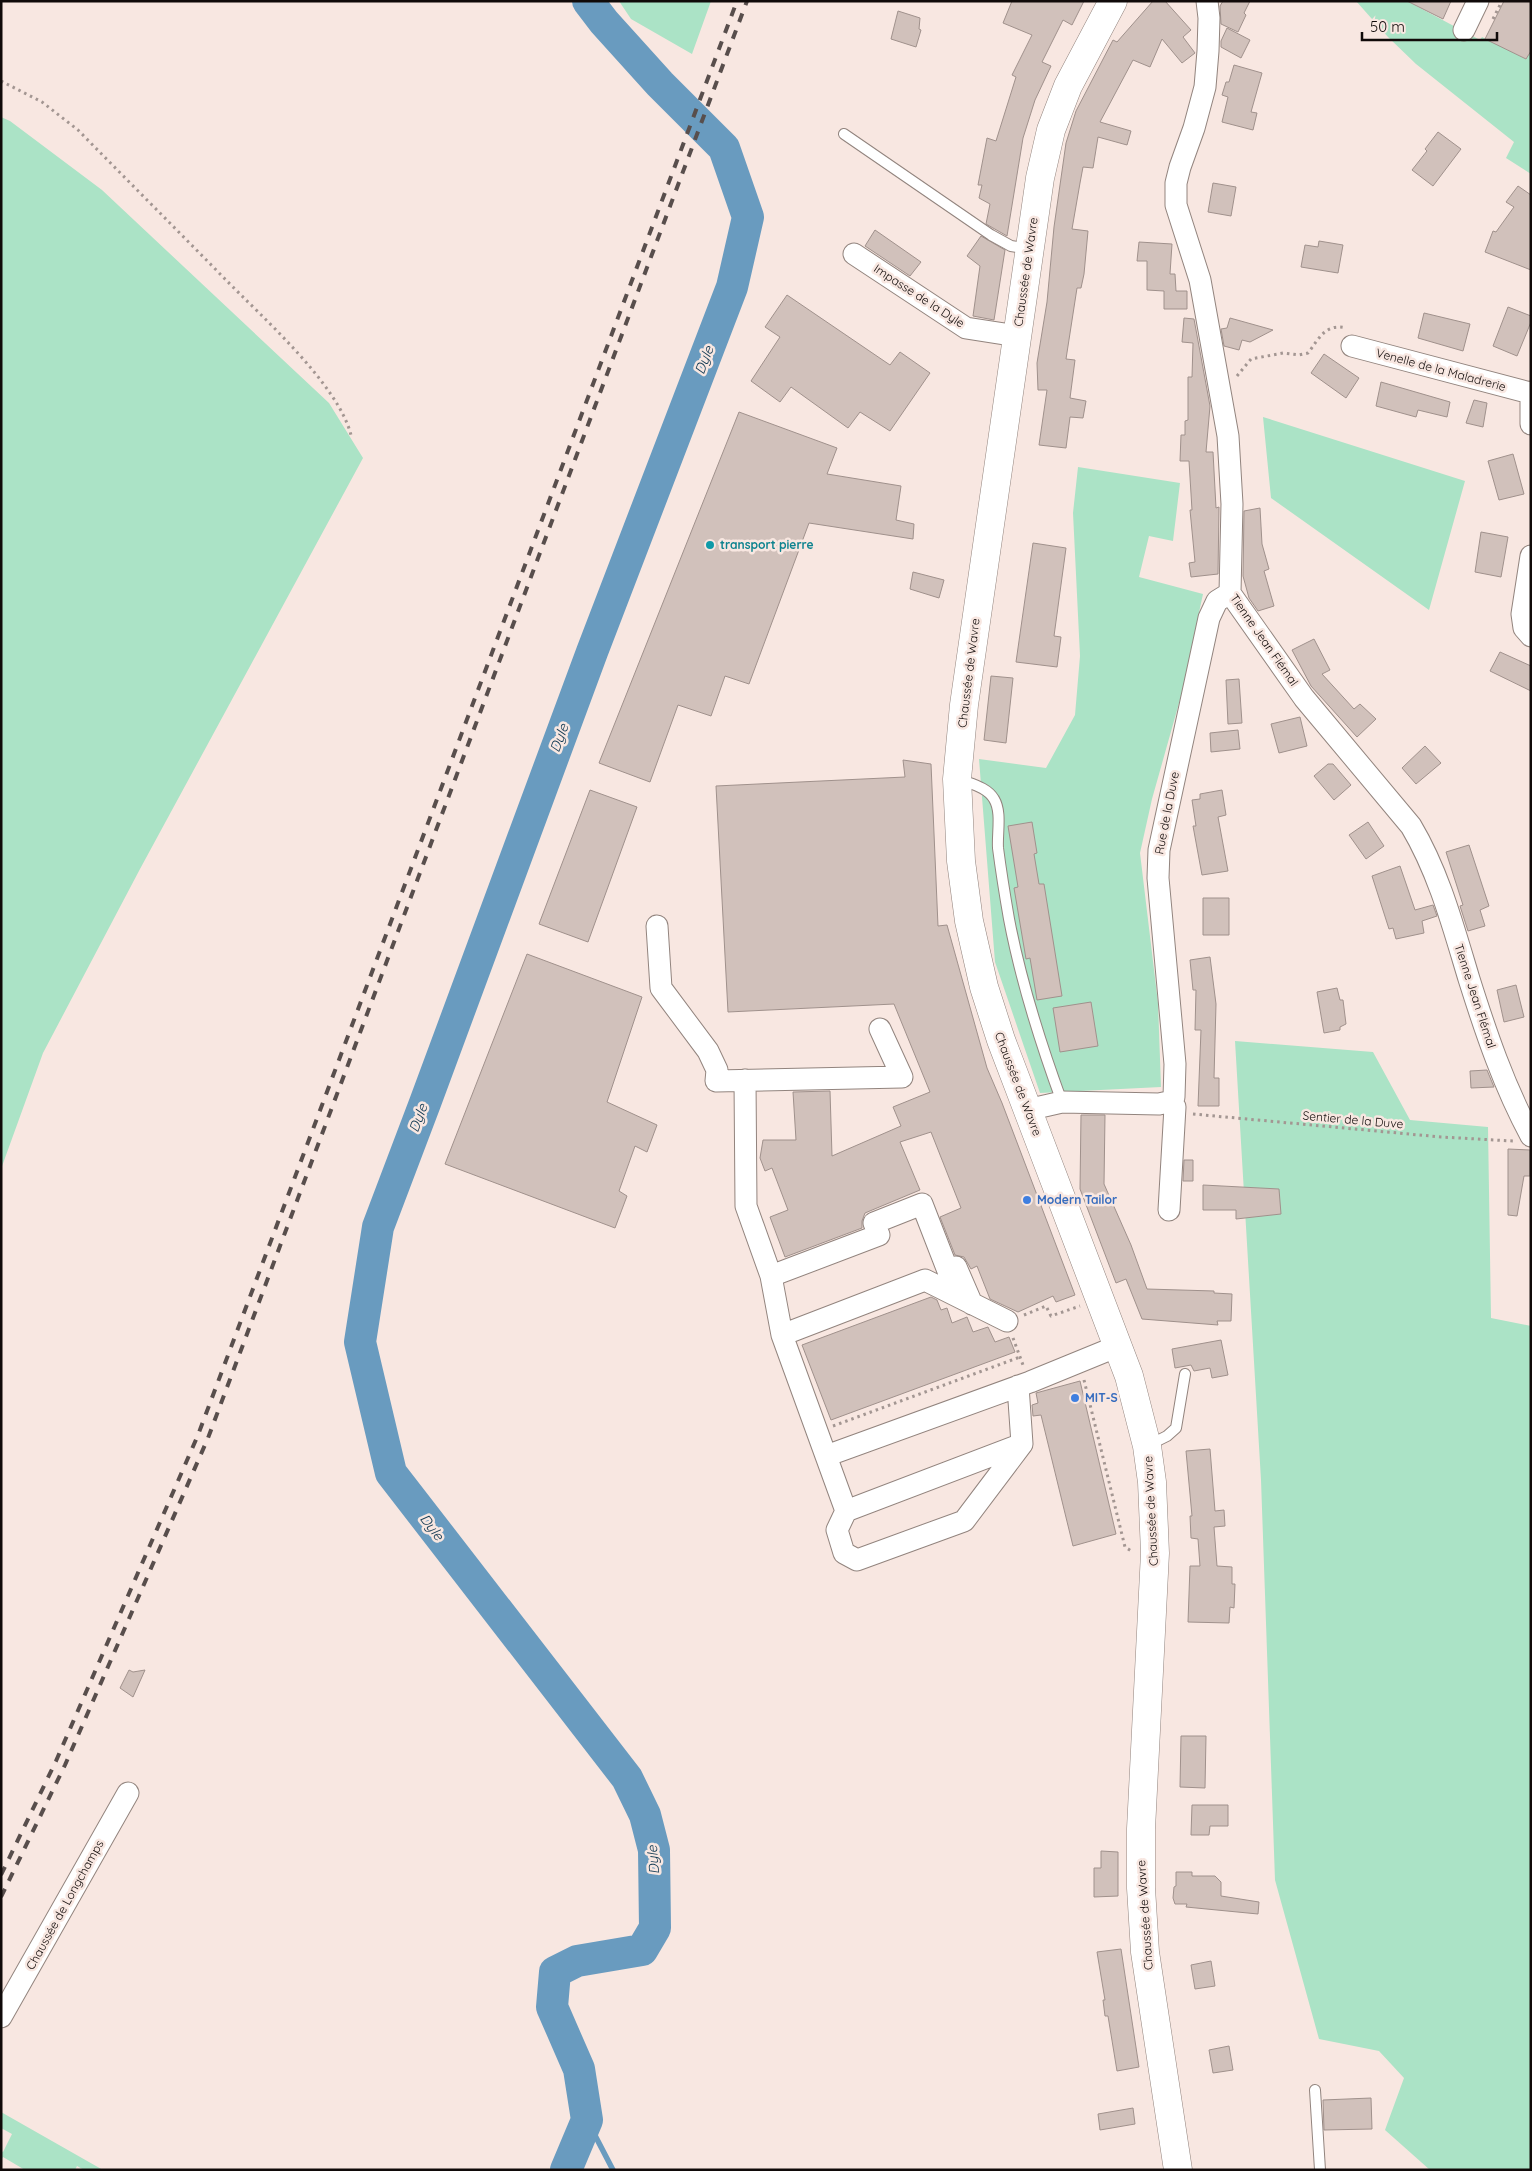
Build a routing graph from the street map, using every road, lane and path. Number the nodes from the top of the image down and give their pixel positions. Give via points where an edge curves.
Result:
1 (1113, 1) edge
2 (1206, 1) edge
3 (1478, 1) edge
4 (1464, 30) dead end
5 (1, 81) edge
6 (844, 134) dead end
7 (1029, 249) junction
8 (854, 254) dead end
9 (1017, 336) junction
10 (1352, 346) joint
11 (1531, 393) edge
12 (1221, 394) junction
13 (1531, 424) edge
14 (351, 435) dead end
15 (1531, 556) edge
16 (1230, 593) junction
17 (1531, 636) edge
18 (957, 779) junction
19 (657, 926) dead end
20 (880, 1029) dead end
21 (745, 1080) junction
22 (1062, 1102) junction
23 (1172, 1104) junction
24 (1027, 1110) junction
25 (1526, 1138) edge
26 (1169, 1210) dead end
27 (771, 1276) junction
28 (1101, 1298) junction
29 (972, 1304) junction
30 (1007, 1321) junction
31 (782, 1335) junction
32 (1118, 1346) junction
33 (1020, 1357) junction
34 (1080, 1362) junction
35 (1185, 1374) dead end
36 (1024, 1384) junction
37 (817, 1432) junction
38 (1022, 1444) junction
39 (1147, 1446) junction
40 (826, 1456) junction
41 (846, 1511) junction
42 (1154, 1566) junction
43 (128, 1793) dead end
44 (1, 2017) edge
45 (1315, 2090) dead end
46 (1178, 2170) edge
47 (1320, 2170) edge

1 - 7 main road, Chaussée de Wavre via 1068,86 1050,130
2 - 12 street, Tienne Jean Flémal via 1209,18 1205,87 1176,183 1176,205 1200,280
3 - 4 street
5 - 14 path via 42,102 78,130 283,339 339,406
6 - 7 lane via 992,235 1011,246
7 - 9 main road, Chaussée de Wavre
8 - 9 street, Impasse de la Dyle via 966,328
9 - 18 main road, Chaussée de Wavre via 964,704
10 - 11 street, Venelle de la Maladrerie
10 - 12 path via 1352,329 1334,327 1322,333 1308,353 1251,359
11 - 13 street
12 - 16 street, Tienne Jean Flémal via 1228,436 1232,504
15 - 17 street via 1522,614 1524,628
16 - 23 street, Rue de la Duve via 1217,600 1209,618 1158,850 1175,1064
16 - 25 street, Tienne Jean Flémal via 1304,698 1411,826 1423,847 1444,896 1497,1065
18 - 22 lane via 989,792 997,806 998,848 1018,965 1031,1014
18 - 24 main road, Chaussée de Wavre via 961,860 969,921 984,987
19 - 21 street via 662,988 708,1051 717,1070 716,1081
20 - 21 street via 902,1077
21 - 27 street via 746,1206
22 - 23 street
22 - 24 street
23 - 25 path, Sentier de la Duve via 1187,1114 1197,1115 1441,1137
23 - 26 street, Rue de la Duve
24 - 28 main road, Chaussée de Wavre
27 - 29 street via 879,1235 874,1223 922,1204 948,1271 956,1267
27 - 31 street
28 - 30 path via 1051,1316 1046,1306
28 - 32 main road, Chaussée de Wavre
29 - 30 street
29 - 31 street via 925,1280
30 - 33 path
31 - 37 street
32 - 34 street
32 - 39 main road, Chaussée de Wavre via 1130,1376
33 - 36 path
33 - 37 path
34 - 36 street
34 - 42 path via 1125,1547
35 - 39 lane via 1176,1428
36 - 38 street
36 - 40 street
37 - 40 street
38 - 41 street
38 - 41 street via 964,1521 857,1560 844,1553 836,1530
39 - 42 main road, Chaussée de Wavre via 1152,1482
40 - 41 street
42 - 46 main road, Chaussée de Wavre via 1141,1888 1145,1952
43 - 44 street, Chaussée de Longchamps
45 - 47 lane

